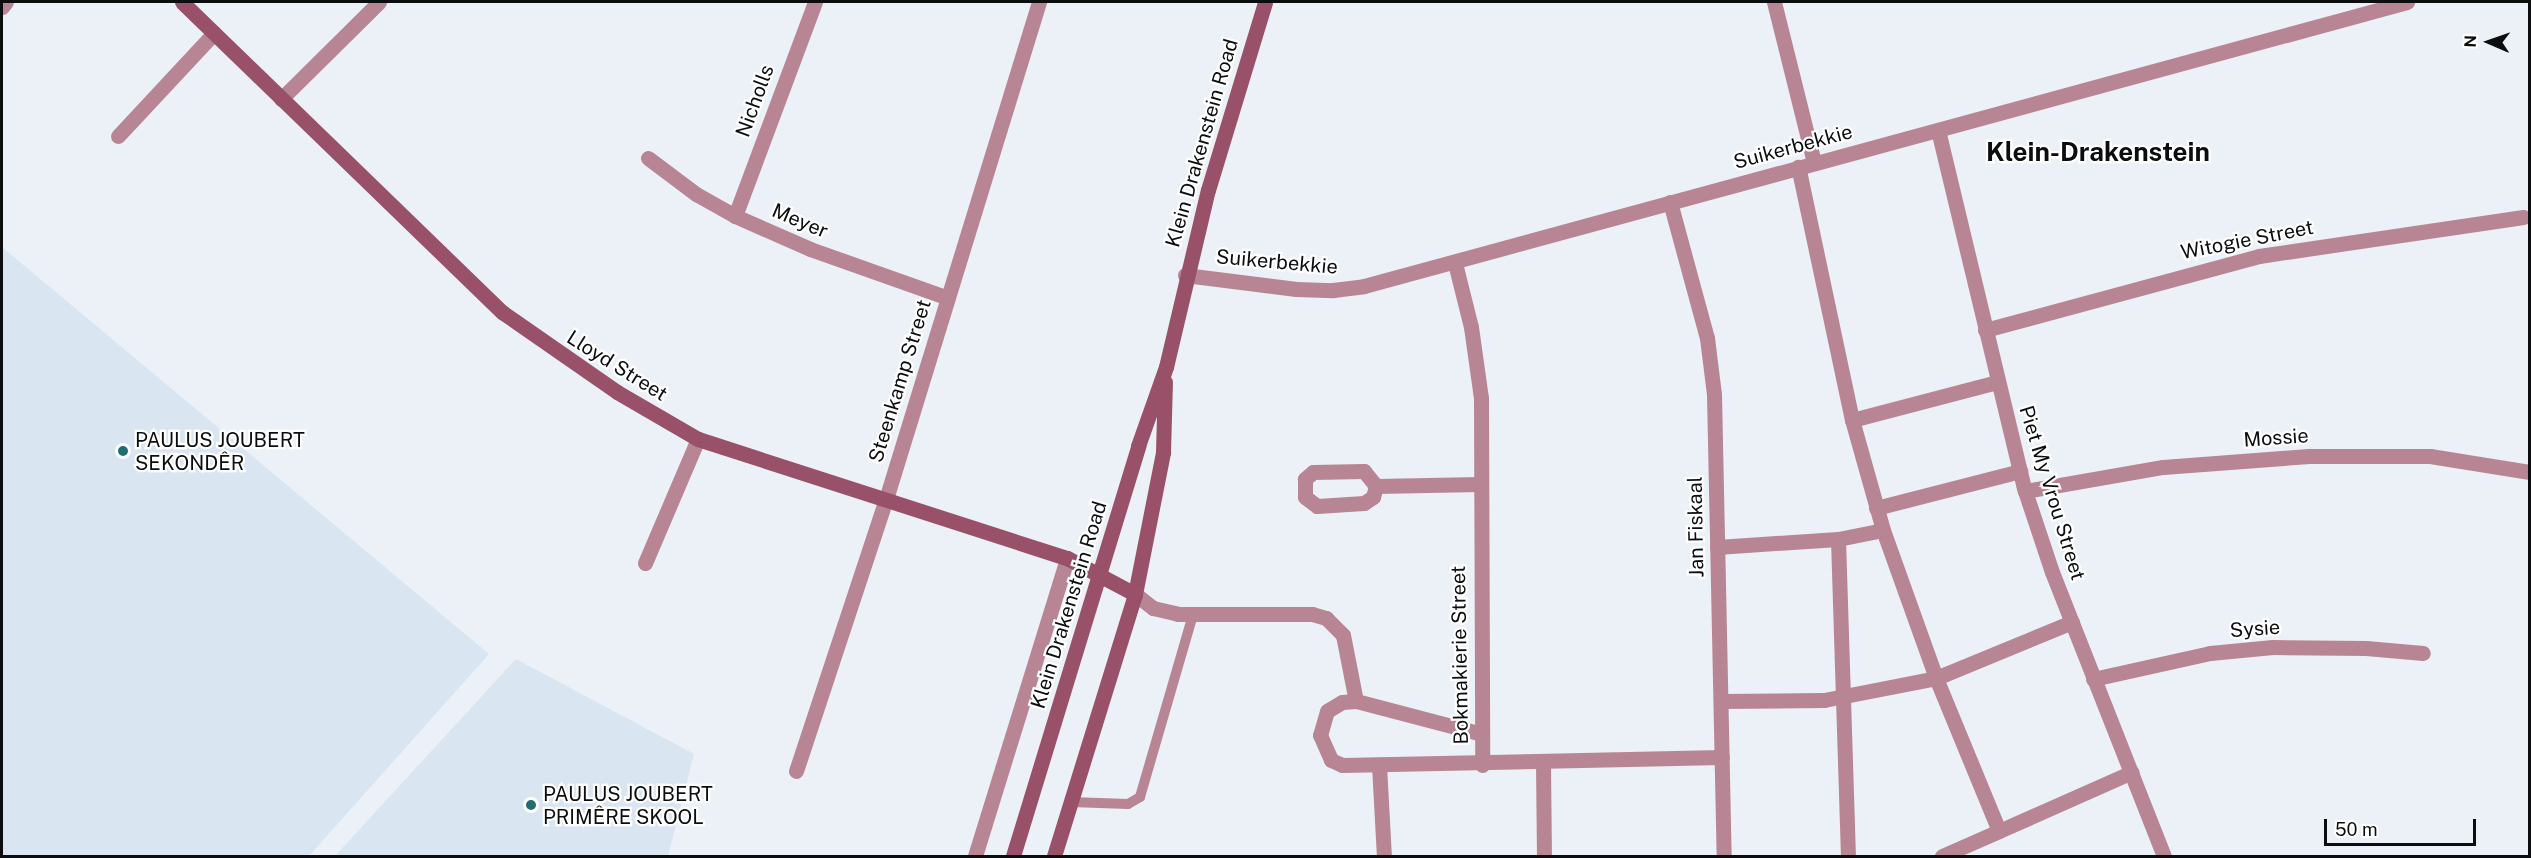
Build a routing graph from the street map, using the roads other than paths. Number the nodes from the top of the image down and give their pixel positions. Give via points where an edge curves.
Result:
1 (6, 2) edge
2 (182, 2) edge
3 (379, 2) edge
4 (815, 2) edge
5 (1039, 2) edge
6 (1265, 2) edge
7 (1774, 2) edge
8 (2407, 2) edge
9 (2, 7) edge
10 (214, 33) junction
11 (281, 99) junction
12 (1938, 130) junction
13 (118, 136) dead end
14 (648, 158) dead end
15 (1814, 163) junction
16 (1798, 167) junction
17 (1670, 202) junction
18 (735, 216) junction
19 (2523, 217) dead end
20 (1455, 262) junction
21 (1185, 275) junction
22 (948, 298) junction
23 (1985, 330) junction
24 (1166, 367) junction
25 (1997, 382) junction
26 (1852, 420) junction
27 (698, 439) junction
28 (2020, 471) junction
29 (2529, 472) edge
30 (1479, 484) junction
31 (1376, 486) dead end
32 (2025, 491) junction
33 (886, 499) junction
34 (1876, 508) junction
35 (1883, 530) junction
36 (1838, 539) junction
37 (1717, 547) junction
38 (1067, 558) junction
39 (645, 563) dead end
40 (1101, 573) junction
41 (1136, 594) junction
42 (1193, 615) junction
43 (2072, 622) junction
44 (2423, 653) dead end
45 (1935, 678) junction
46 (2093, 679) junction
47 (1842, 698) junction
48 (1356, 700) junction
49 (1721, 701) junction
50 (1482, 734) junction
51 (1722, 757) junction
52 (1544, 763) junction
53 (1379, 765) junction
54 (1482, 765) junction
55 (796, 771) dead end
56 (2133, 772) junction
57 (1071, 802) junction
58 (2000, 831) junction
59 (975, 856) edge
60 (1012, 856) edge
61 (1054, 856) edge
62 (1384, 856) edge
63 (1544, 856) edge
64 (1724, 856) edge
65 (1848, 856) edge
66 (1942, 856) edge
67 (2164, 856) edge

1 - 9 street
2 - 10 main road, Lloyd Street
3 - 11 street
4 - 18 street, Nicholls
5 - 22 street, Steenkamp Street
6 - 21 main road, Klein Drakenstein Road
7 - 15 street
8 - 12 street, Suikerbekkie
10 - 11 main road, Lloyd Street
10 - 13 street
11 - 27 main road, Lloyd Street via 502,312 550,349
12 - 15 street, Suikerbekkie
12 - 23 street, Piet My Vrou Street
14 - 18 street, Meyer via 696,194
15 - 16 street, Suikerbekkie
16 - 17 street, Suikerbekkie
16 - 26 street
17 - 20 street, Suikerbekkie
17 - 37 street, Jan Fiskaal via 1711,366
18 - 22 street, Meyer via 810,249
19 - 23 street, Witogie Street via 2259,256
20 - 21 street, Suikerbekkie via 1333,290
20 - 30 street, Bokmakierie Street via 1478,368
21 - 24 main road, Klein Drakenstein Road
22 - 33 street, Steenkamp Street
23 - 25 street, Piet My Vrou Street
24 - 40 main road, Klein Drakenstein Road
24 - 41 main road, Klein Drakenstein Road via 1163,452
25 - 26 street
25 - 28 street, Piet My Vrou Street
26 - 34 street
27 - 33 main road, Lloyd Street
27 - 39 street
28 - 32 street, Piet My Vrou Street
28 - 34 street
29 - 32 street, Mossie via 2430,456 2309,456 2163,467
30 - 31 street
30 - 50 street, Bokmakierie Street
32 - 43 street, Piet My Vrou Street
33 - 38 main road, Lloyd Street
33 - 55 street, Steenkamp Street
34 - 35 street
35 - 36 street
35 - 45 street
36 - 37 street
36 - 47 street
37 - 49 street, Jan Fiskaal
38 - 40 main road, Lloyd Street
38 - 59 street
40 - 41 main road, Lloyd Street
40 - 60 main road, Klein Drakenstein Road
41 - 42 street via 1153,608
41 - 57 main road, Klein Drakenstein Road
42 - 48 street via 1312,614 1326,618 1343,635
42 - 57 lane via 1140,796 1128,804
43 - 45 street
43 - 46 street, Piet My Vrou Street
44 - 46 street, Sysie via 2274,647 2210,653
45 - 47 street
45 - 58 street
46 - 56 street, Piet My Vrou Street
47 - 49 street
47 - 65 street
48 - 50 street
48 - 53 street via 1342,702 1327,711 1320,735 1323,748 1331,760 1342,765
49 - 51 street, Jan Fiskaal
50 - 54 street, Bokmakierie Street
51 - 52 street, Bokmakierie Street
51 - 64 street, Jan Fiskaal
52 - 54 street, Bokmakierie Street
52 - 63 street
53 - 54 street
53 - 62 street
56 - 58 street
56 - 67 street, Piet My Vrou Street
57 - 61 main road, Klein Drakenstein Road
58 - 66 street

